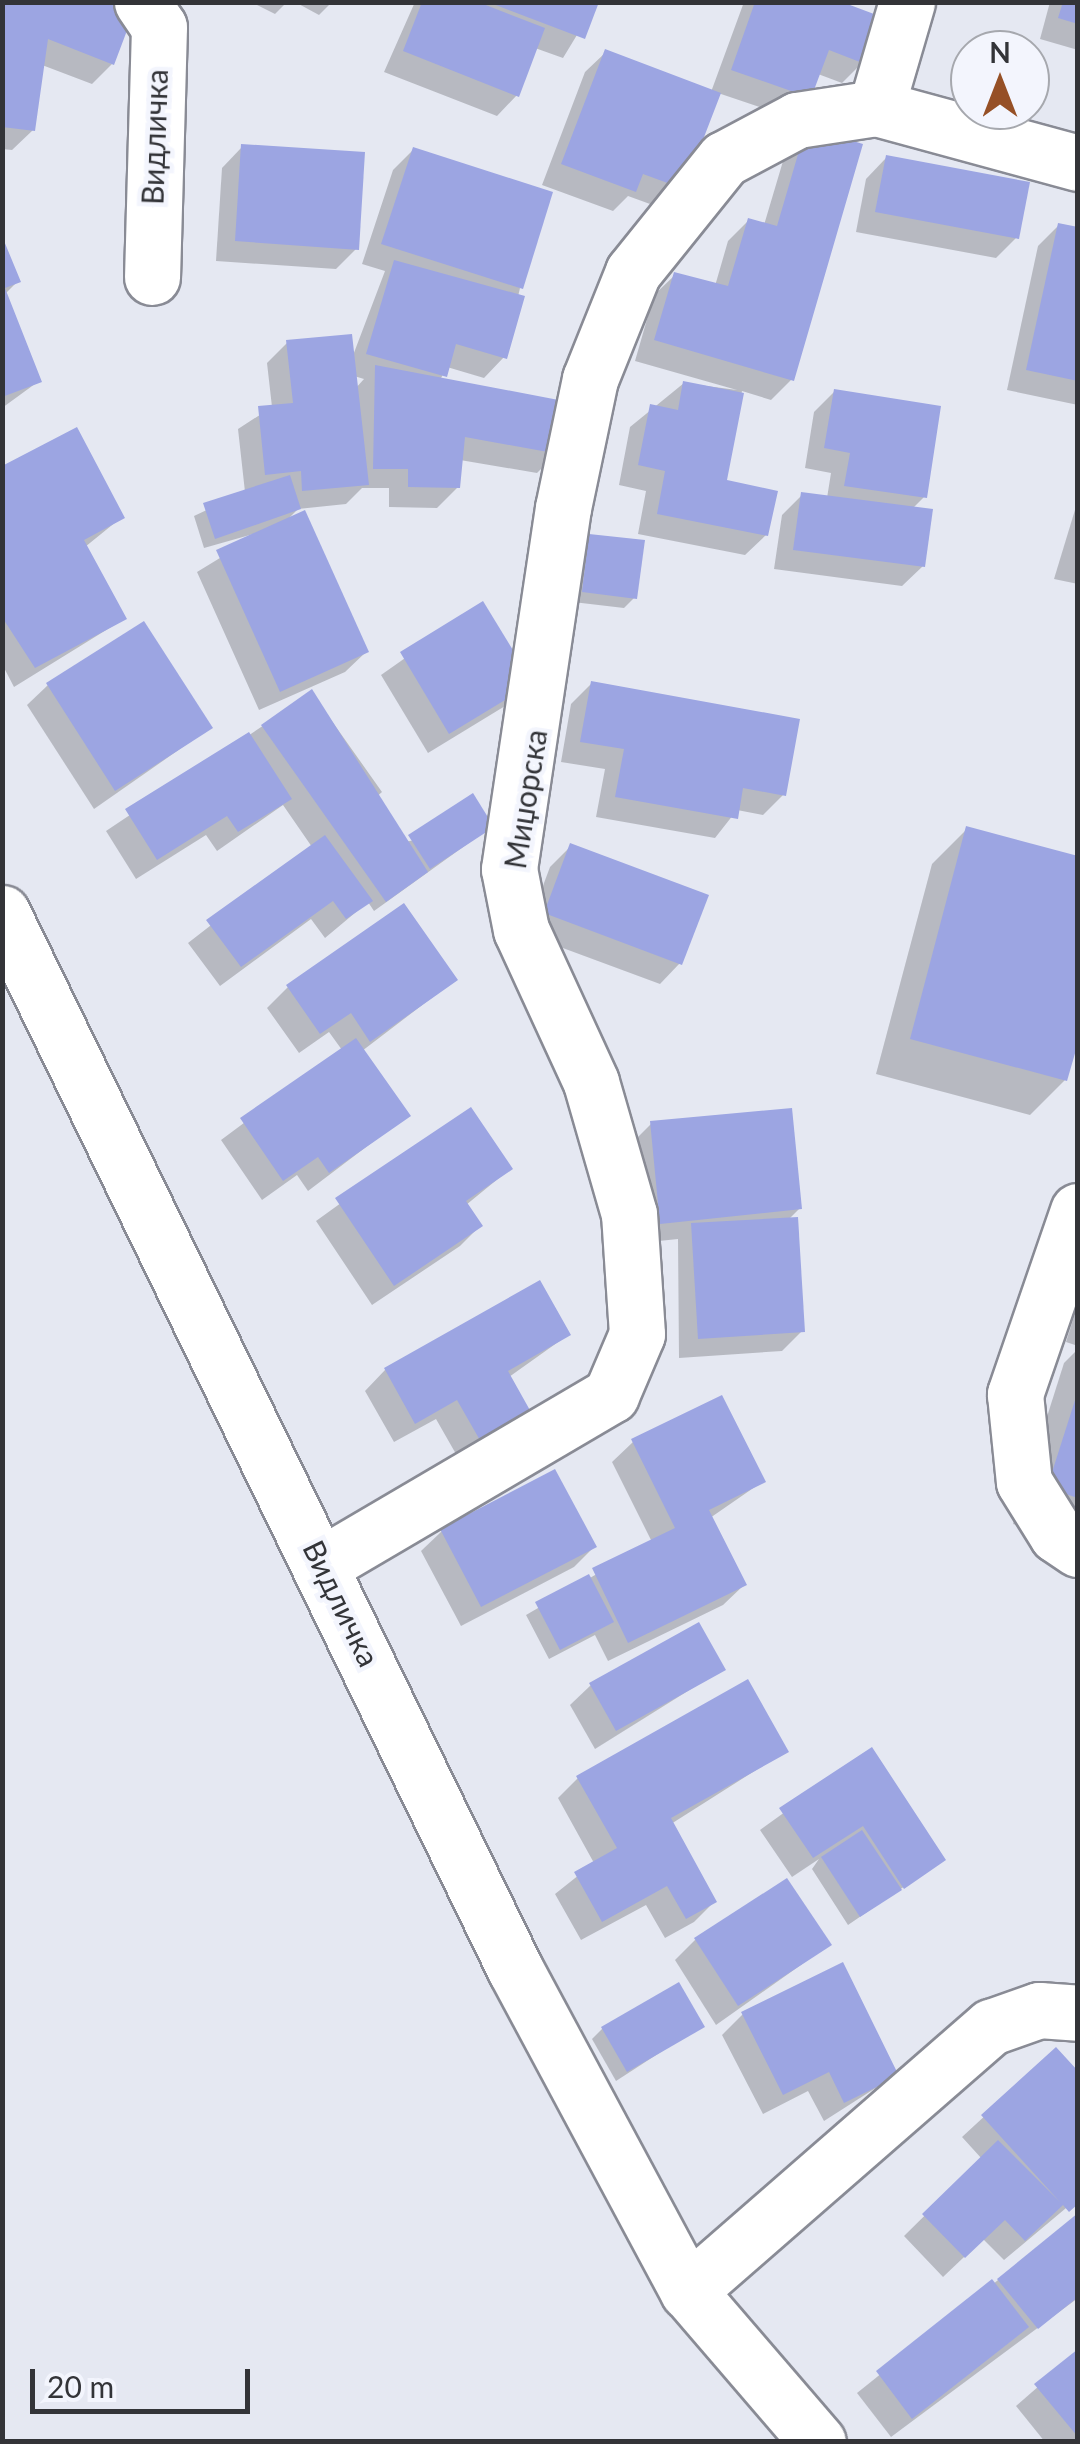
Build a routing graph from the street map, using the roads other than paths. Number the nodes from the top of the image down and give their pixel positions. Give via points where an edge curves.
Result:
1 (142, 2) edge
2 (907, 2) edge
3 (876, 108) junction
4 (1078, 163) edge
5 (152, 277) dead end
6 (2, 913) edge
7 (1078, 1211) edge
8 (1078, 1549) edge
9 (323, 1564) junction
10 (1078, 2013) edge
11 (688, 2291) junction
12 (818, 2442) edge

1 - 5 street, Видличка via 159,27
2 - 3 street
3 - 4 street
3 - 9 street, Миџорска via 797,120 724,159 685,198 633,272 597,362 563,508 509,869 521,930 591,1082 629,1214 638,1334 612,1396
6 - 9 street, Видличка
7 - 8 street via 1014,1394 1024,1482 1057,1535
9 - 11 street, Видличка via 515,1970
10 - 11 street via 1039,2010 991,2027
11 - 12 street, Видличка

